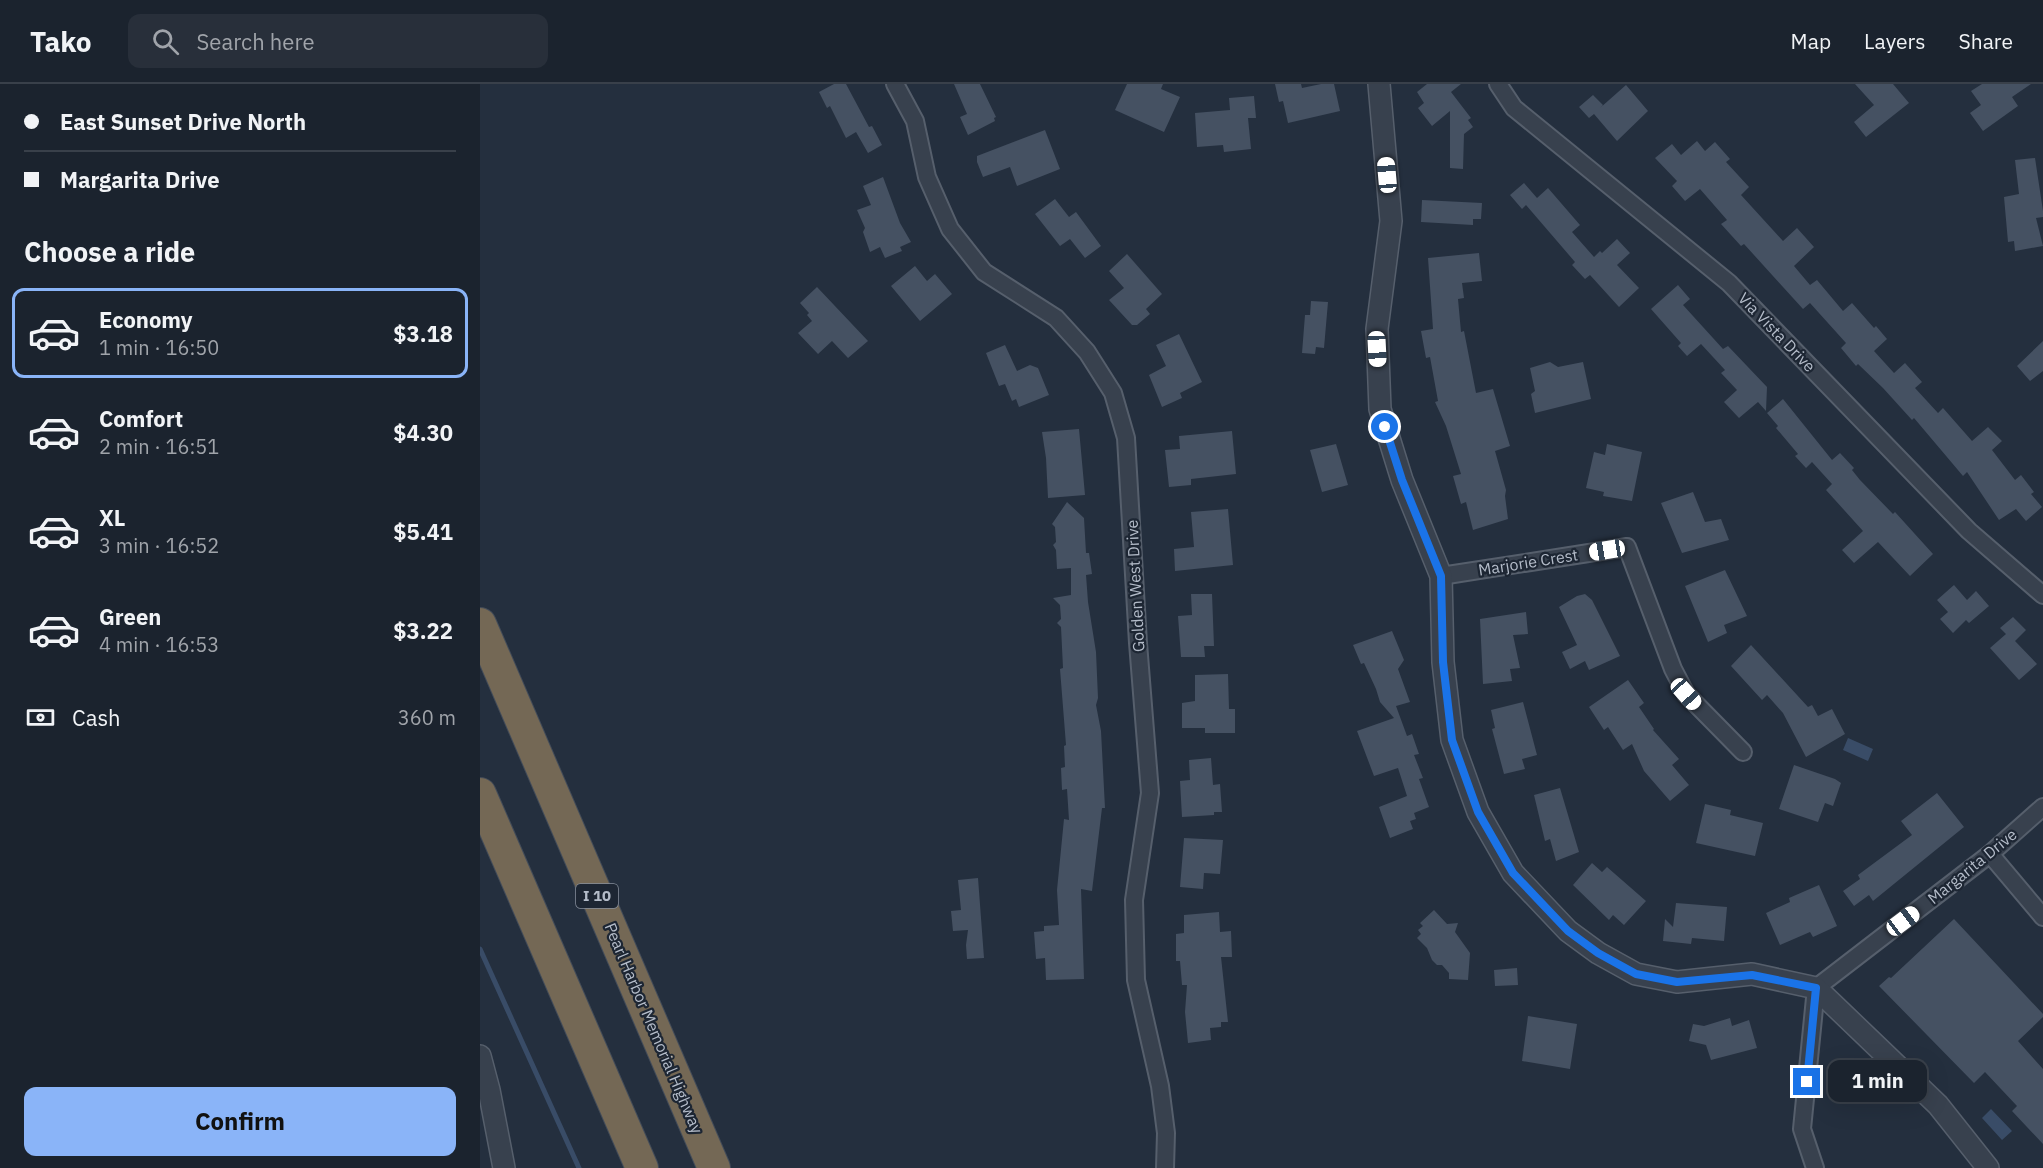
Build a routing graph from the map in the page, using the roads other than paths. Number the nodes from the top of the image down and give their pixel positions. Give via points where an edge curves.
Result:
1 (895, 84) edge
2 (1379, 84) edge
3 (1498, 84) edge
4 (1441, 576) junction
5 (2043, 595) edge
6 (480, 624) edge
7 (1743, 752) dead end
8 (480, 794) edge
9 (2043, 807) edge
10 (1990, 854) junction
11 (2043, 917) edge
12 (1816, 988) junction
13 (480, 1056) edge
14 (504, 1168) edge
15 (642, 1168) edge
16 (714, 1168) edge
17 (1165, 1168) edge
18 (1815, 1168) edge
19 (1988, 1168) edge

1 - 17 street, Golden West Drive via 915,121 927,177 951,229 984,272 1056,318 1087,351 1113,393 1126,438 1150,793 1134,900 1136,980 1160,1086 1166,1133
2 - 4 street via 1391,221 1377,329 1380,410 1402,480
3 - 5 street, Via Vista Drive via 1514,108 1729,283 1969,531
4 - 7 street, Marjorie Crest via 1627,547 1686,694
4 - 12 street via 1443,662 1452,740 1478,812 1513,873 1568,931 1636,974 1677,982 1752,975
6 - 16 highway, Pearl Harbor Memorial Highway / I 10
8 - 15 highway
9 - 10 street, Margarita Drive
10 - 11 street
10 - 12 street, Margarita Drive
12 - 18 street via 1802,1130
12 - 19 street via 1938,1105
13 - 14 street

